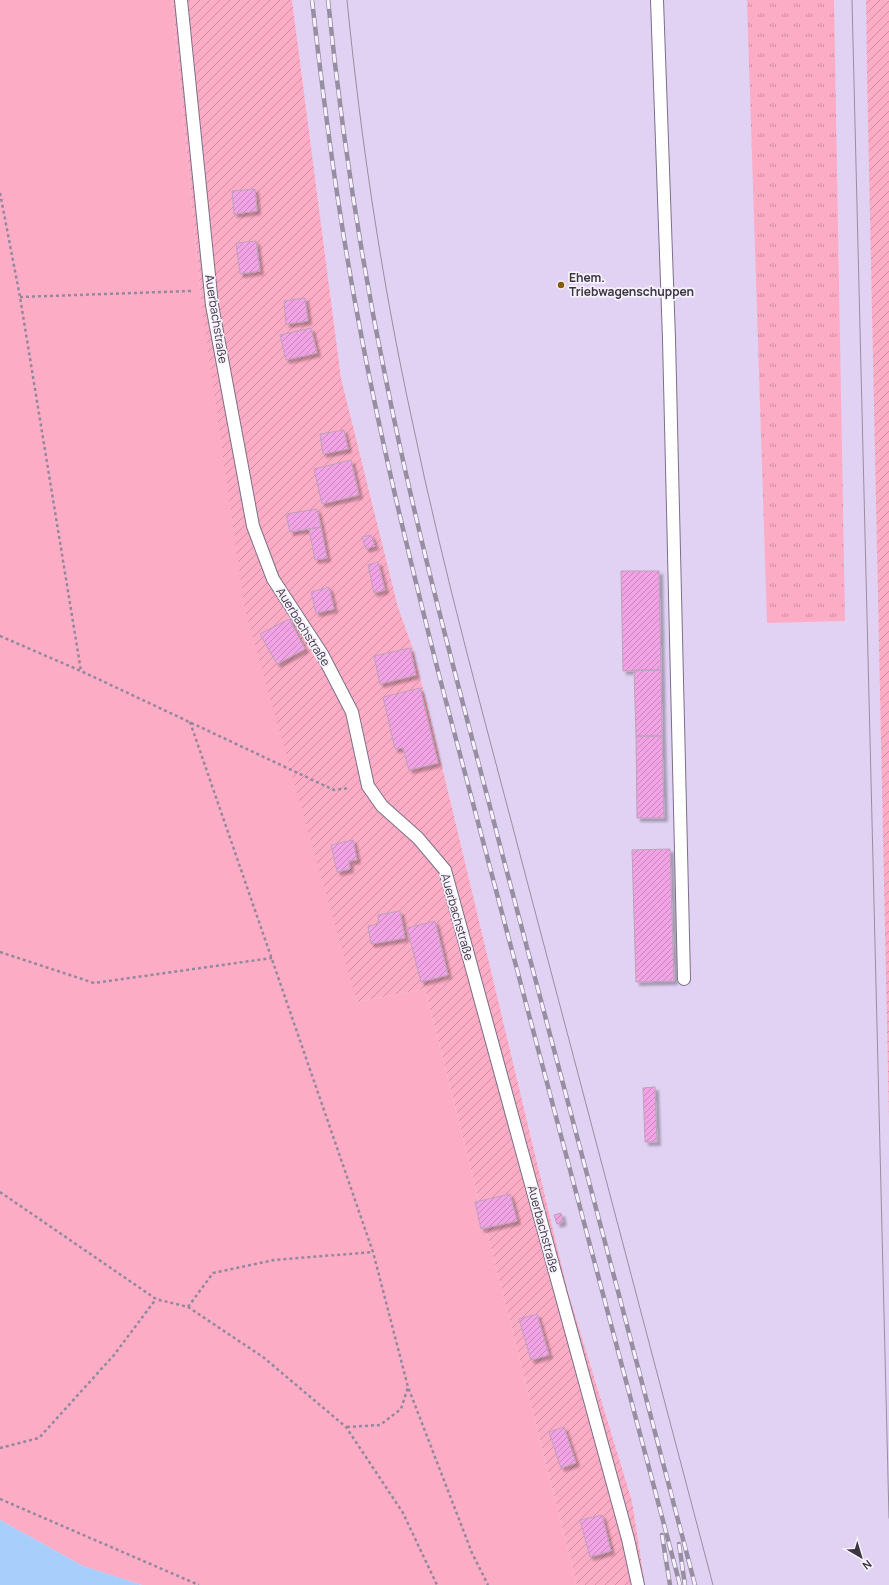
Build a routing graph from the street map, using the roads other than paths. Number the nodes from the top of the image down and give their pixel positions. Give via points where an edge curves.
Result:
1 (181, 0) edge
2 (657, 0) edge
3 (684, 979) dead end
4 (638, 1585) edge

1 - 4 lane, Auerbachstraße via 210,290 253,526 273,579 322,654 352,712 368,786 382,806 418,838 445,870 628,1539
2 - 3 lane via 669,339

